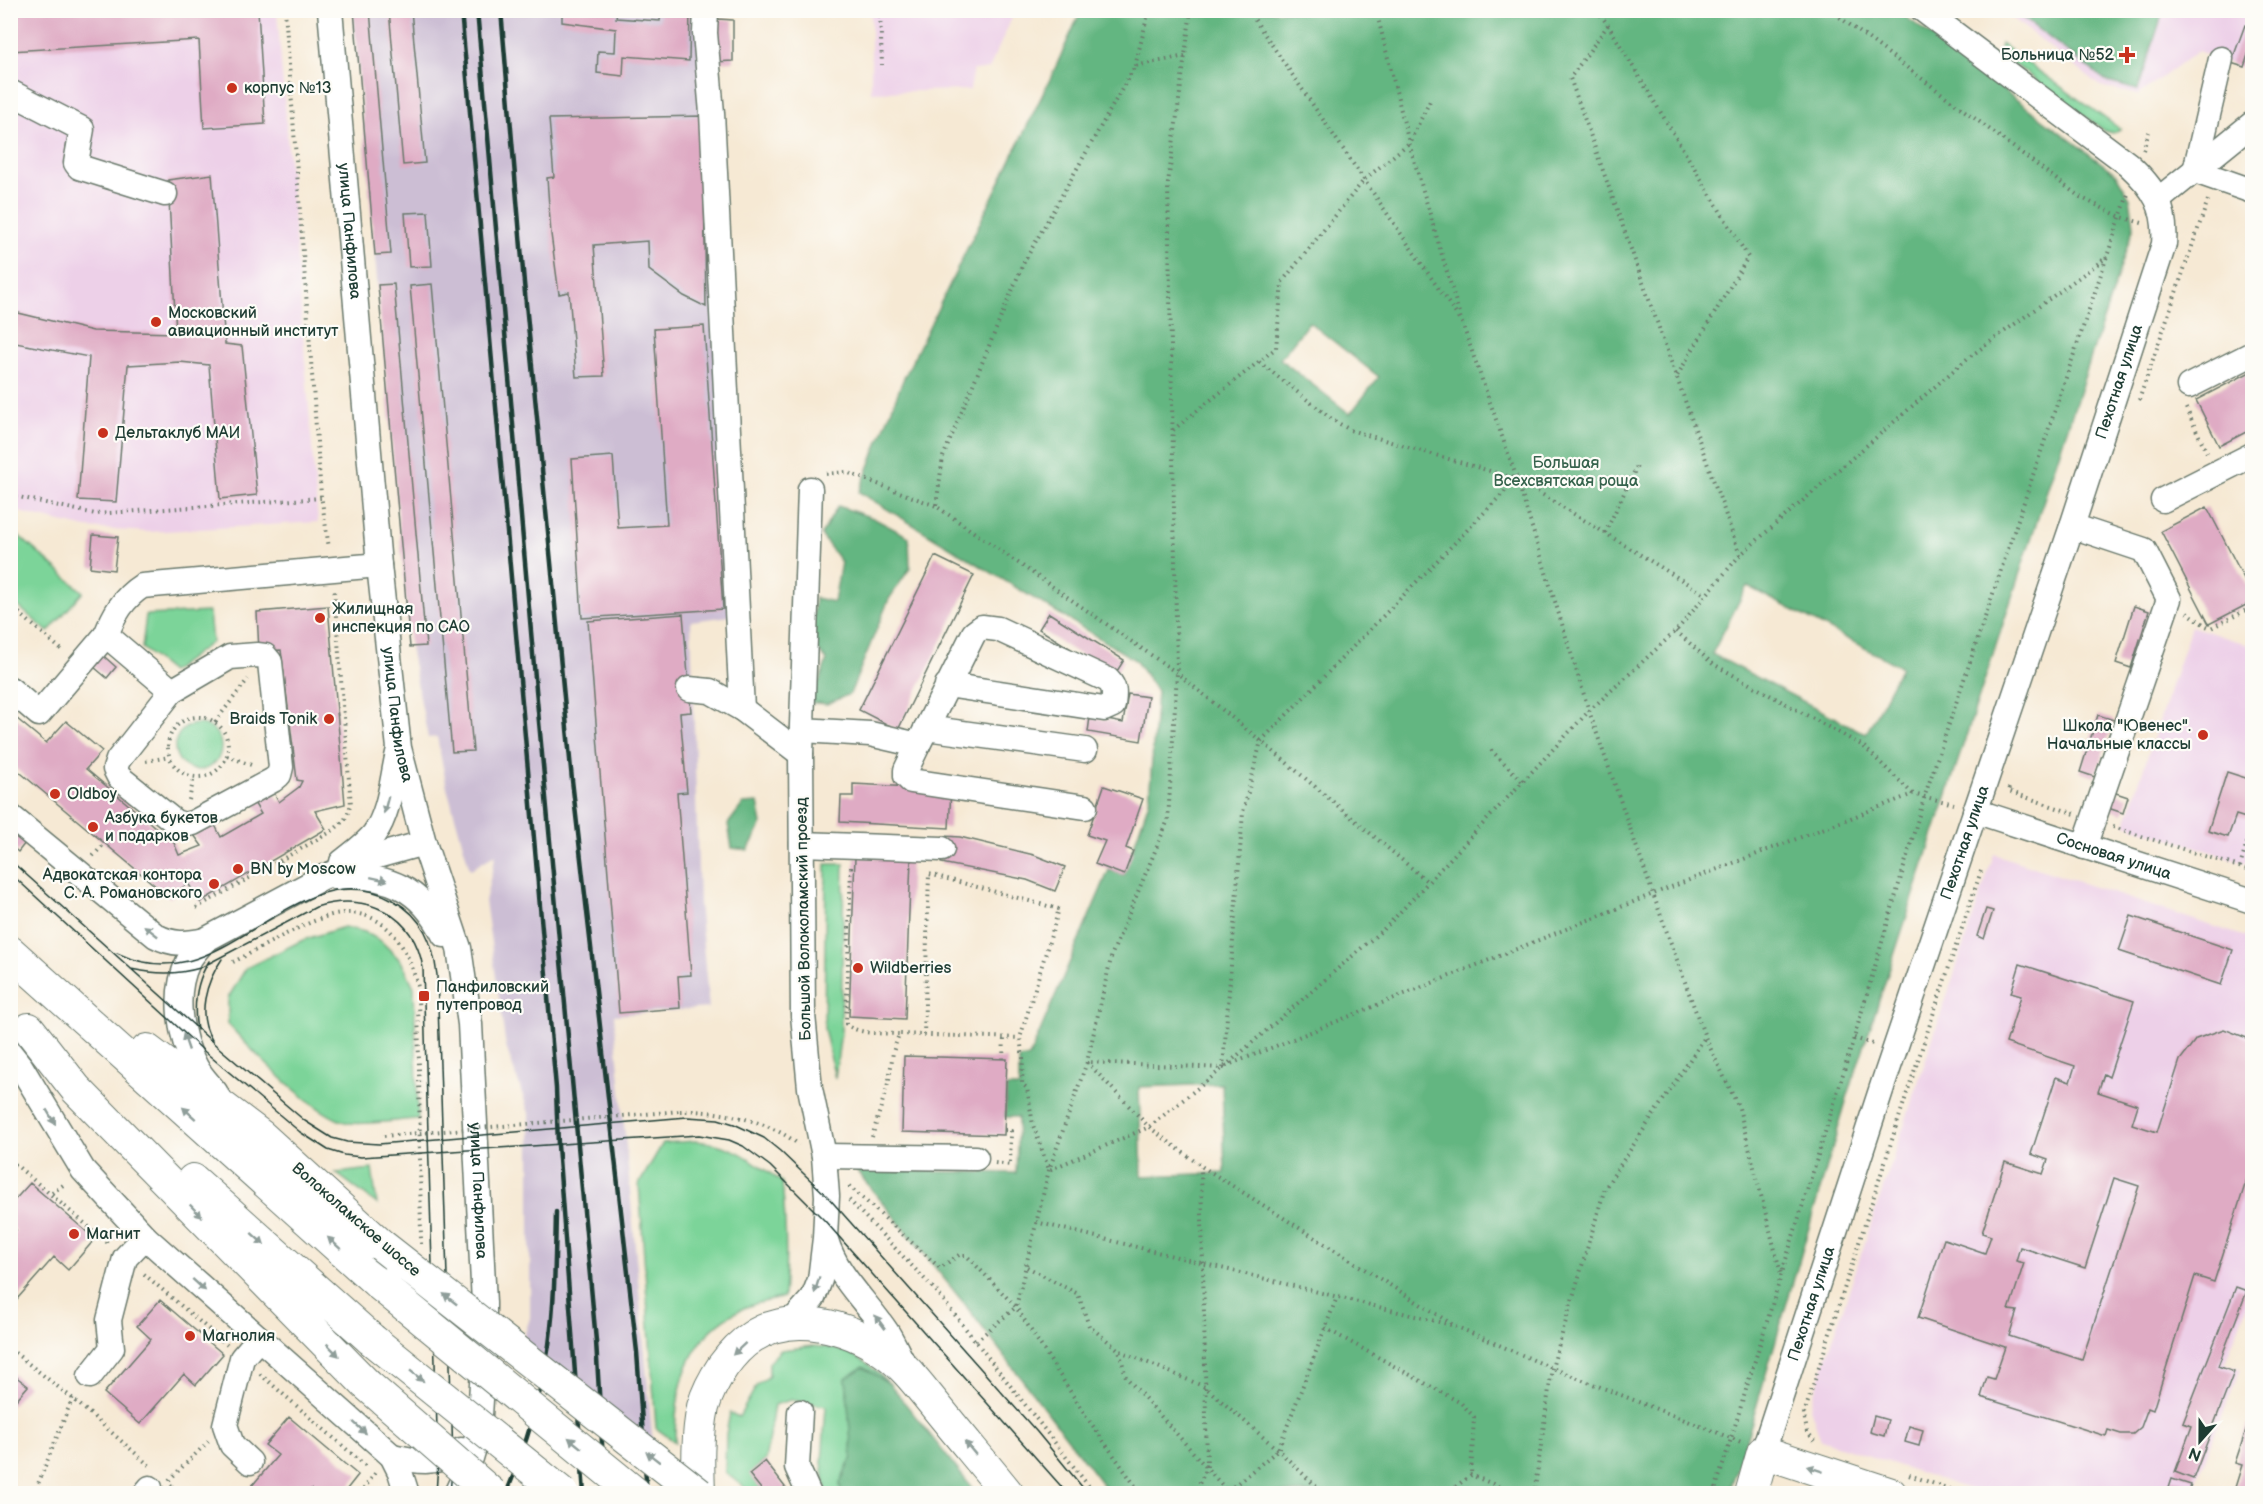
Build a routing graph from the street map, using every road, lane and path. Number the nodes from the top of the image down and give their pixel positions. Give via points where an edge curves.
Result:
1 (285, 10) edge
2 (330, 10) edge
3 (706, 10) edge
4 (880, 10) edge
5 (1149, 10) edge
6 (1191, 10) edge
7 (1248, 10) edge
8 (1376, 10) edge
9 (1597, 10) edge
10 (1830, 10) edge
11 (1923, 10) edge
12 (1608, 25) junction
13 (1185, 56) junction
14 (2221, 59) dead end
15 (882, 65) dead end
16 (1135, 66) junction
17 (10, 92) edge
18 (1431, 99) dead end
19 (2253, 124) edge
20 (1409, 143) junction
21 (2195, 171) junction
22 (1364, 180) junction
23 (2253, 191) edge
24 (2211, 192) dead end
25 (165, 195) dead end
26 (2155, 196) junction
27 (2108, 257) junction
28 (1462, 323) junction
29 (2253, 354) edge
30 (1258, 362) junction
31 (1677, 376) junction
32 (2189, 386) joint
33 (2136, 409) dead end
34 (1173, 430) junction
35 (2251, 458) edge
36 (1637, 466) dead end
37 (2217, 473) junction
38 (1517, 479) junction
39 (810, 489) joint
40 (10, 495) edge
41 (321, 498) junction
42 (2163, 500) dead end
43 (936, 506) junction
44 (2072, 526) junction
45 (1605, 533) junction
46 (1740, 555) junction
47 (379, 565) junction
48 (332, 570) junction
49 (1707, 595) junction
50 (2169, 599) junction
51 (10, 605) edge
52 (2253, 607) edge
53 (1676, 631) junction
54 (106, 635) junction
55 (265, 656) junction
56 (80, 665) junction
57 (1177, 673) junction
58 (947, 685) junction
59 (689, 689) dead end
60 (10, 690) edge
61 (172, 691) junction
62 (742, 709) junction
63 (1589, 711) junction
64 (344, 713) junction
65 (338, 714) dead end
66 (215, 722) junction
67 (802, 730) junction
68 (922, 737) junction
69 (1261, 741) junction
70 (399, 748) junction
71 (1085, 750) dead end
72 (1491, 750) dead end
73 (801, 754) junction
74 (2012, 779) dead end
75 (1523, 782) junction
76 (1913, 794) junction
77 (1925, 795) junction
78 (1085, 807) dead end
79 (1975, 811) junction
80 (10, 816) edge
81 (2094, 820) junction
82 (2250, 832) dead end
83 (105, 843) dead end
84 (424, 843) junction
85 (802, 844) junction
86 (852, 845) junction
87 (2084, 847) junction
88 (942, 849) dead end
89 (93, 856) dead end
90 (1984, 863) dead end
91 (2240, 867) junction
92 (2253, 871) edge
93 (321, 878) junction
94 (1428, 882) junction
95 (1653, 894) junction
96 (2253, 901) edge
97 (196, 908) dead end
98 (206, 940) junction
99 (10, 951) edge
100 (233, 962) dead end
101 (461, 969) junction
102 (899, 1034) junction
103 (924, 1035) junction
104 (1705, 1037) junction
105 (1004, 1038) junction
106 (1020, 1038) junction
107 (16, 1048) edge
108 (1003, 1059) dead end
109 (1087, 1062) junction
110 (1222, 1068) junction
111 (1149, 1127) junction
112 (1004, 1131) dead end
113 (261, 1136) junction
114 (384, 1136) dead end
115 (869, 1156) junction
116 (976, 1158) dead end
117 (10, 1160) edge
118 (825, 1162) junction
119 (1010, 1165) dead end
120 (1201, 1166) junction
121 (1049, 1170) junction
122 (1036, 1222) junction
123 (145, 1237) junction
124 (825, 1238) junction
125 (421, 1250) dead end
126 (125, 1258) junction
127 (1203, 1263) junction
128 (1027, 1267) junction
129 (1781, 1274) junction
130 (1337, 1296) junction
131 (1016, 1307) junction
132 (790, 1324) junction
133 (1455, 1326) junction
134 (1325, 1328) junction
135 (259, 1338) junction
136 (976, 1341) junction
137 (10, 1349) edge
138 (1119, 1350) junction
139 (242, 1358) junction
140 (1552, 1368) junction
141 (909, 1373) junction
142 (90, 1376) joint
143 (1205, 1387) junction
144 (72, 1398) junction
145 (800, 1412) dead end
146 (480, 1421) junction
147 (225, 1425) junction
148 (1732, 1439) junction
149 (1817, 1444) dead end
150 (1757, 1448) junction
151 (1278, 1450) junction
152 (392, 1456) junction
153 (250, 1462) dead end
154 (1206, 1468) junction
155 (375, 1474) junction
156 (1471, 1475) junction
157 (154, 1481) edge
158 (1899, 1484) edge
159 (1227, 1492) edge
160 (34, 1494) edge
161 (181, 1494) edge
162 (360, 1494) edge
163 (407, 1494) edge
164 (456, 1494) edge
165 (492, 1494) edge
166 (563, 1494) edge
167 (636, 1494) edge
168 (699, 1494) edge
169 (809, 1494) edge
170 (1008, 1494) edge
171 (1095, 1494) edge
172 (1141, 1494) edge
173 (1194, 1494) edge
174 (1324, 1494) edge
175 (1446, 1494) edge
176 (1517, 1494) edge
177 (1533, 1494) edge
178 (1714, 1494) edge
179 (1750, 1494) edge
180 (1964, 1494) edge

1 - 41 path
2 - 47 street, улица Панфилова
3 - 62 street
4 - 15 path
5 - 16 path
6 - 13 path
7 - 22 path
8 - 20 path
9 - 12 path
10 - 27 path via 2080,197 2121,217
11 - 26 street via 2128,164
12 - 31 path via 1570,78
12 - 31 path via 1748,257
13 - 16 path
13 - 34 path via 1168,183
14 - 21 street
16 - 43 path via 1023,264 943,457
17 - 25 street via 82,129 76,163 79,167
18 - 20 path
19 - 21 street
20 - 22 path
20 - 28 path
21 - 23 street
21 - 26 street
22 - 28 path
22 - 30 path via 1282,282 1275,348
24 - 33 path
26 - 44 street, Пехотная улица via 2164,215 2164,244
27 - 46 path via 1968,358
27 - 77 path
28 - 38 path
29 - 32 street
30 - 34 path
30 - 38 path via 1350,430
31 - 46 path
32 - 37 path via 2188,415
34 - 57 path
35 - 37 street
36 - 45 path
37 - 42 street
38 - 45 path
38 - 63 path
38 - 69 path
39 - 43 path via 822,474 846,472
39 - 67 street, Большой Волоколамский проезд
40 - 41 path via 95,514
41 - 48 path
43 - 57 path
44 - 50 street via 2144,550
44 - 79 street, Пехотная улица
45 - 49 path
46 - 49 path
47 - 48 street
47 - 70 street, улица Панфилова
48 - 54 street via 142,586 114,615
48 - 64 path
49 - 53 path
50 - 52 path via 2211,628
50 - 81 street
51 - 56 path
53 - 63 path
53 - 76 path via 1713,664 1863,746
54 - 56 street
54 - 61 street
55 - 61 street via 230,657
55 - 61 street via 270,662 277,721 279,775 184,825 144,798 115,770 118,760
55 - 66 path
56 - 60 street via 39,714
57 - 69 path
57 - 109 path via 1168,820 1112,954
58 - 58 street via 974,633 989,627 1108,680 1115,692 1113,705 1104,709
58 - 68 street
59 - 62 street via 710,691
62 - 73 street
63 - 75 path
63 - 95 path
64 - 65 path
64 - 97 path via 351,805 345,819 334,830
66 - 66 path via 192,717 177,725 167,749 179,770 194,777 218,770 227,756 227,741
67 - 68 street
67 - 73 street, Большой Волоколамский проезд
68 - 71 street
68 - 78 street via 906,770 911,782
69 - 94 path
69 - 110 path via 1243,812
70 - 84 street, улица Панфилова
70 -> 93 street via 381,822 363,845
72 - 75 path
73 - 85 street, Большой Волоколамский проезд
74 - 81 path via 2008,790
75 - 94 path
76 - 77 path
76 - 95 path
77 - 79 path
77 - 129 path
79 - 87 street, Сосновая улица
79 - 150 street, Пехотная улица
98 -> 80 street via 186,944 156,936
81 - 87 street
81 - 91 path
82 - 91 path
83 - 89 path
84 - 93 street via 370,858
84 - 101 street, улица Панфилова via 453,926
85 - 86 street
85 - 118 street, Большой Волоколамский проезд via 803,1015 810,1088
86 - 88 street
86 - 102 path via 846,1024 860,1031
87 - 96 street, Сосновая улица
90 - 149 path via 1804,1414 1807,1432
91 - 92 path
93 - 98 street
93 -> 101 street via 384,879 416,896 436,919
94 - 110 path via 1387,926
95 - 104 path
95 - 110 path
113 -> 98 street via 218,1096 196,1067 183,1031 180,1003 184,972 194,952
99 - 113 main road, Волоколамское шоссе
167 -> 99 main road, Волоколамское шоссе, bridge via 378,1283
100 - 125 path via 321,918 344,913 385,926 402,944 418,987
101 - 146 street, улица Панфилова via 470,1024 484,1303
102 - 103 path
102 - 115 path
103 - 105 path
103 - 106 path via 929,874 1059,909
104 - 129 path via 1739,1108
104 - 140 path via 1605,1188
105 - 106 path
105 - 108 path
106 - 121 path via 1023,1084
107 -> 123 street via 82,1170
107 -> 165 main road, bridge via 76,1089 366,1384
107 -> 166 main road, bridge via 262,1243 371,1339
109 - 110 path
109 - 111 path
109 - 121 path
110 - 111 path
111 - 120 path
111 - 121 path
112 - 119 path via 1011,1131
168 -> 113 main road, Волоколамское шоссе, bridge via 381,1245
114 - 118 path, bridge via 703,1110 761,1124
115 - 116 street
115 - 118 street
117 - 126 path
118 - 124 street, Большой Волоколамский проезд
118 - 131 path via 940,1268 959,1255 966,1255
118 - 136 path via 854,1207 937,1292
120 - 127 path
120 - 133 path
121 - 122 path
122 - 127 path
122 - 128 path
123 - 126 street
123 -> 135 street
124 -> 132 street, Большой Волоколамский проезд via 820,1280 813,1298
141 -> 124 street via 888,1333 837,1267
126 - 139 path
126 - 142 street via 109,1320 112,1348
127 - 130 path
127 - 143 path
128 - 131 path
128 - 138 path via 1078,1294 1089,1326
129 - 148 path
130 - 133 path
130 - 134 path
131 - 136 path
131 - 172 path
132 - 141 main road via 816,1324 868,1340
132 -> 168 main road via 752,1336 717,1375 704,1406 698,1449
133 - 140 path
134 - 151 path
134 - 156 path via 1461,1403 1474,1416
135 - 139 street
135 -> 152 street
136 - 171 path
137 - 144 path
138 - 143 path
138 - 154 path via 1126,1377
139 - 147 street
139 - 155 path
140 - 148 path
140 - 177 path
170 -> 141 main road
142 - 144 path
143 - 151 path
143 - 154 path
144 - 157 path
144 - 160 path
145 - 169 street via 797,1467
146 - 152 street via 464,1449 438,1462
146 - 164 street, улица Панфилова via 468,1468
147 - 153 street via 232,1444
147 - 157 path
148 - 150 path
148 - 178 path
158 -> 150 main road
150 - 179 main road, Пехотная улица
151 - 159 path
151 - 174 path
152 - 155 path
152 - 163 street
154 - 159 path
154 - 173 path
155 - 162 path
156 - 175 path
156 - 176 path
157 - 161 path
158 - 180 path

